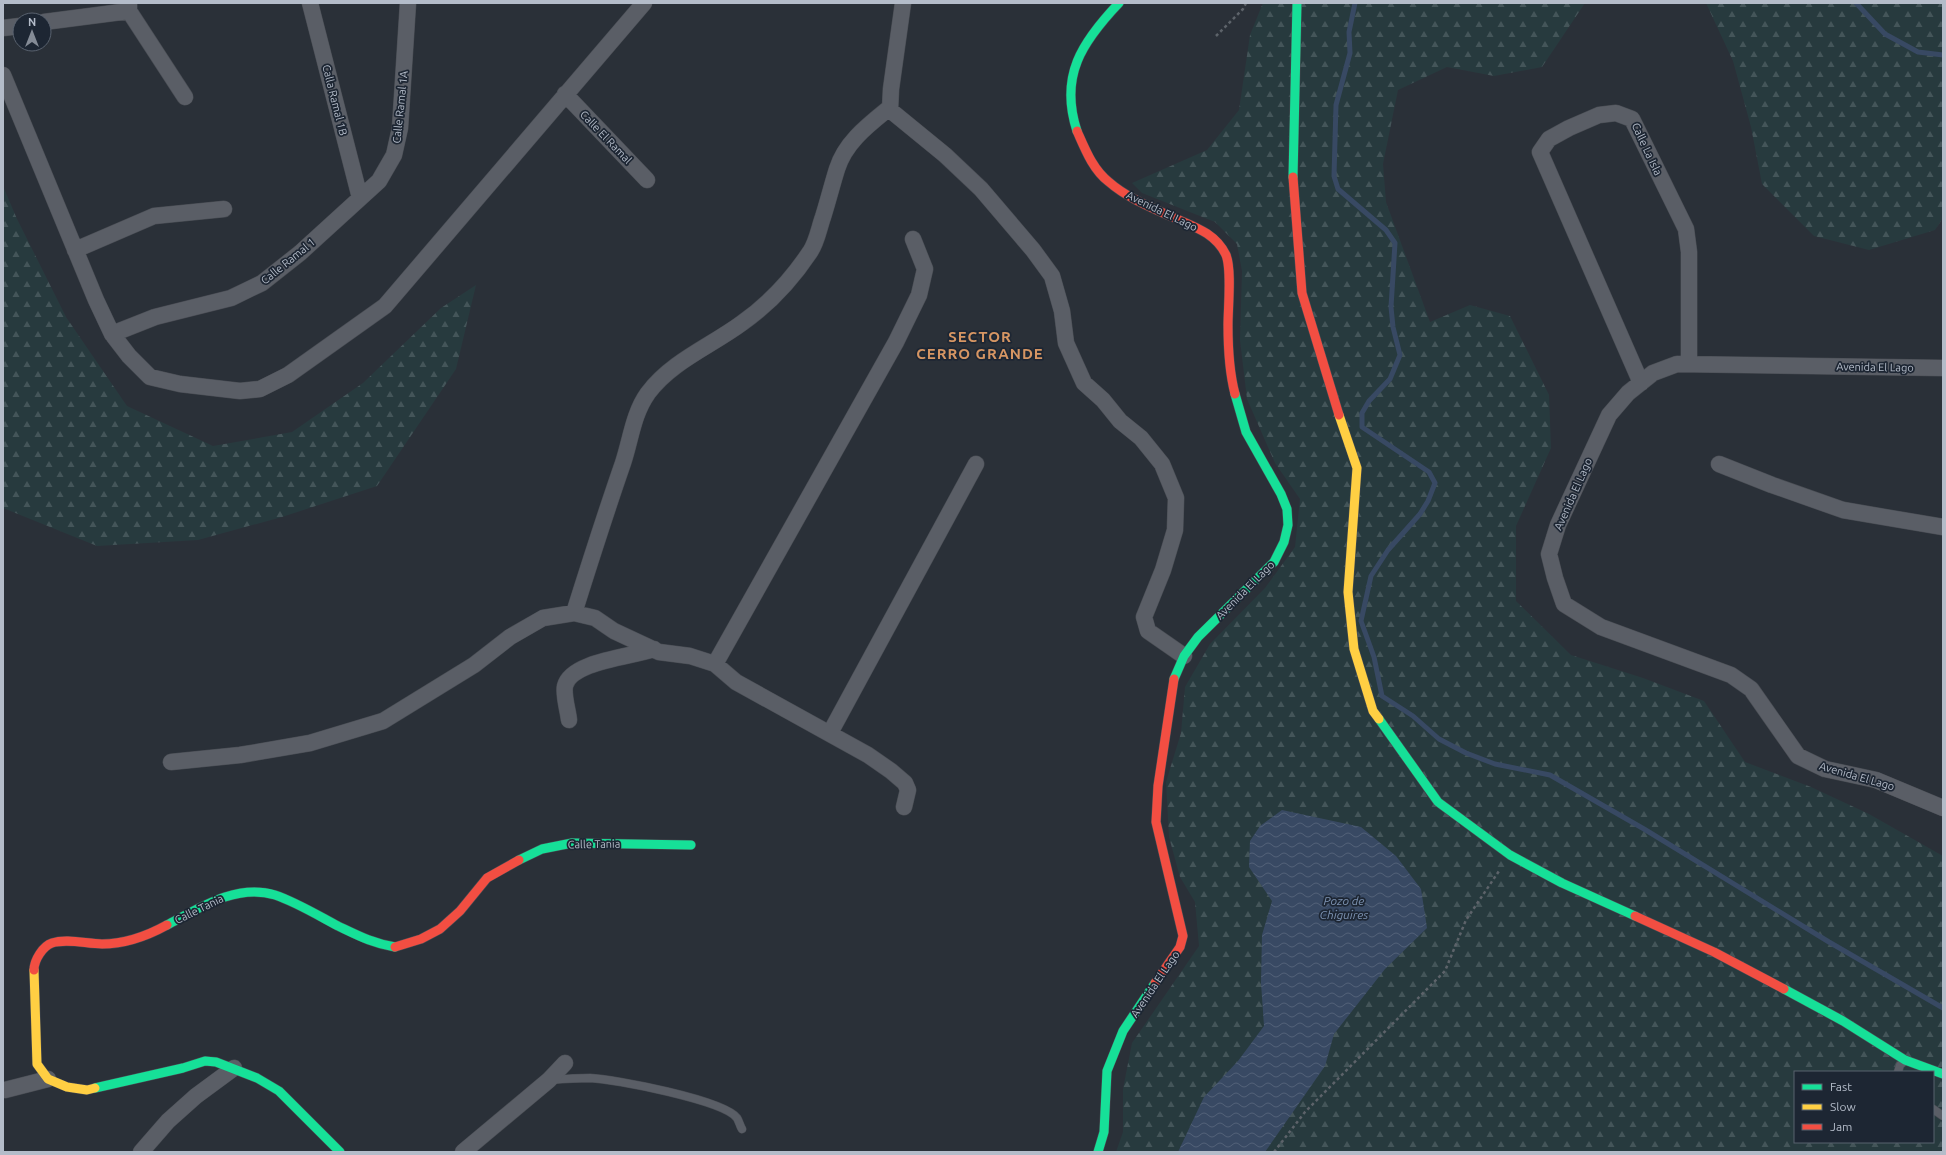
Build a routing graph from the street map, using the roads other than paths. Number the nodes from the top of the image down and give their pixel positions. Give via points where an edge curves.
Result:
1 (310, 3) edge
2 (408, 3) edge
3 (644, 3) edge
4 (903, 3) edge
5 (1119, 3) edge
6 (1297, 3) edge
7 (129, 7) edge
8 (52, 21) edge
9 (3, 75) edge
10 (565, 94) junction
11 (185, 97) dead end
12 (890, 110) junction
13 (647, 180) dead end
14 (360, 198) junction
15 (224, 209) dead end
16 (913, 239) dead end
17 (75, 250) junction
18 (112, 334) junction
19 (1689, 364) junction
20 (1943, 368) edge
21 (1641, 383) junction
22 (976, 464) dead end
23 (1719, 464) dead end
24 (1943, 527) edge
25 (574, 613) junction
26 (654, 649) junction
27 (1184, 656) junction
28 (715, 664) junction
29 (569, 720) dead end
30 (830, 734) junction
31 (171, 762) dead end
32 (904, 807) dead end
33 (1943, 808) edge
34 (691, 845) dead end
35 (1905, 1060) junction
36 (565, 1063) dead end
37 (234, 1068) junction
38 (1898, 1071) edge
39 (1943, 1074) edge
40 (48, 1079) junction
41 (549, 1080) junction
42 (5, 1090) dead end
43 (1934, 1110) edge
44 (1943, 1116) edge
45 (742, 1129) dead end
46 (141, 1152) edge
47 (340, 1152) edge
48 (463, 1152) edge
49 (1098, 1152) edge

1 - 14 street, Calla Ramal 1B
2 - 14 street, Calle Ramal 1A via 400,128 394,155 379,181
3 - 10 street
4 - 12 street via 890,89
5 - 27 street, Avenida El Lago via 1102,20 1080,52 1070,81 1070,110 1078,137 1111,185 1166,214 1196,225 1217,242 1228,261 1232,384 1246,432 1285,499 1289,523 1283,549 1274,562 1198,637
6 - 35 street via 1293,171 1302,293 1356,468 1348,592 1354,649 1373,712 1438,802 1510,855 1562,883 1714,952 1843,1021
7 - 8 street
7 - 11 street
9 - 17 street
10 - 13 street, Calle El Ramal
10 - 18 street via 385,306 288,375 260,388 240,391 180,384 150,377
12 - 25 street via 864,128 847,148 837,168 812,250 790,278 767,303 742,323 677,365 648,393 634,421 624,461
12 - 27 street via 945,155 981,189 1033,250 1052,276 1062,311 1066,343 1084,382 1162,464 1176,498 1175,530 1163,570 1144,617 1148,631
14 - 18 street, Calle Ramal 1 via 300,253 262,283 231,298 156,317
15 - 17 street via 154,216
16 - 28 street via 925,269 919,296 896,342
17 - 18 street
19 - 20 street, Avenida El Lago
19 - 21 street, Avenida El Lago via 1677,364 1653,373
19 - 21 street, Calle La Isla via 1690,252 1686,229 1632,119 1616,113 1599,115 1549,139 1540,152
21 - 33 street, Avenida El Lago via 1628,393 1609,415 1558,525 1549,554 1554,578 1564,604 1601,627 1732,675 1751,689 1798,756 1825,769 1876,780
22 - 30 street
23 - 24 street via 1843,510
25 - 26 street via 595,618 614,631
25 - 31 street via 543,618 510,637 474,665 382,721 310,743 240,755
26 - 28 street
26 - 29 street via 640,655 589,665 574,673 565,687
27 - 49 street, Avenida El Lago via 1174,680 1158,786 1156,822 1183,936 1180,947 1123,1031 1107,1071 1104,1132
28 - 30 street via 736,682
30 - 32 street via 868,755 905,783 908,790
34 - 40 street, Calle Tania via 572,843 542,849 509,864 487,878 460,911 440,929 397,947 376,944 275,895 252,892 227,896 204,905 152,933 131,940 103,944 52,943 42,950 34,966 37,1064
35 - 38 lane
35 - 39 street
36 - 41 street
37 - 40 street via 205,1061 87,1090 67,1087
37 - 46 street via 168,1121
37 - 47 street via 279,1091
40 - 42 street
41 - 45 lane via 590,1078 644,1085 727,1110 737,1118
41 - 48 street
43 - 44 lane

